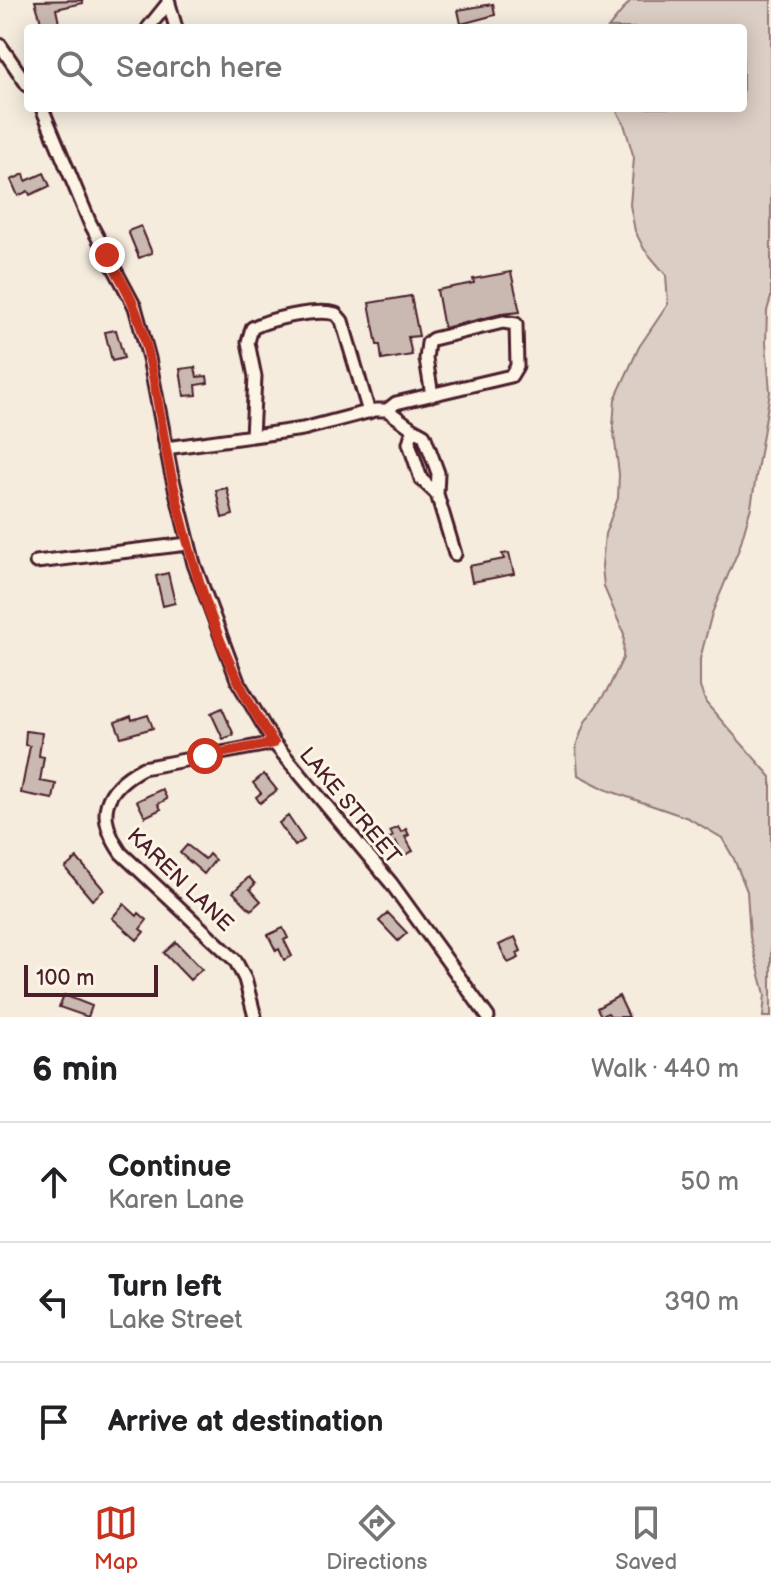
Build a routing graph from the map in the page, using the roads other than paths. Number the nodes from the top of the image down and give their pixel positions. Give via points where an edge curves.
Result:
1 (169, 1) edge
2 (151, 24) edge
3 (175, 24) edge
4 (0, 45) edge
5 (24, 80) edge
6 (44, 112) edge
7 (432, 395) junction
8 (387, 410) junction
9 (369, 412) junction
10 (413, 429) junction
11 (252, 436) junction
12 (166, 448) junction
13 (437, 494) junction
14 (188, 544) junction
15 (455, 554) dead end
16 (36, 562) dead end
17 (274, 743) junction
18 (255, 1017) edge
19 (488, 1017) edge

1 - 2 street
1 - 3 street
4 - 5 street
6 - 12 street, LAKE STREET via 80,202 135,307
7 - 7 street via 511,376 517,366 516,324 503,322 428,343
7 - 8 street
8 - 9 street
8 - 10 street
9 - 11 street
9 - 11 street via 336,314 318,312 261,323 252,328 248,342 255,377
10 - 13 street via 424,435 438,473
10 - 13 street via 409,443 421,479
11 - 12 street
12 - 14 street, LAKE STREET
13 - 15 street
14 - 16 street
14 - 17 street, LAKE STREET via 225,654
17 - 18 street, KAREN LANE via 143,768 124,778 110,795 105,814 109,835 121,853 235,960
17 - 19 street, LAKE STREET via 391,883

